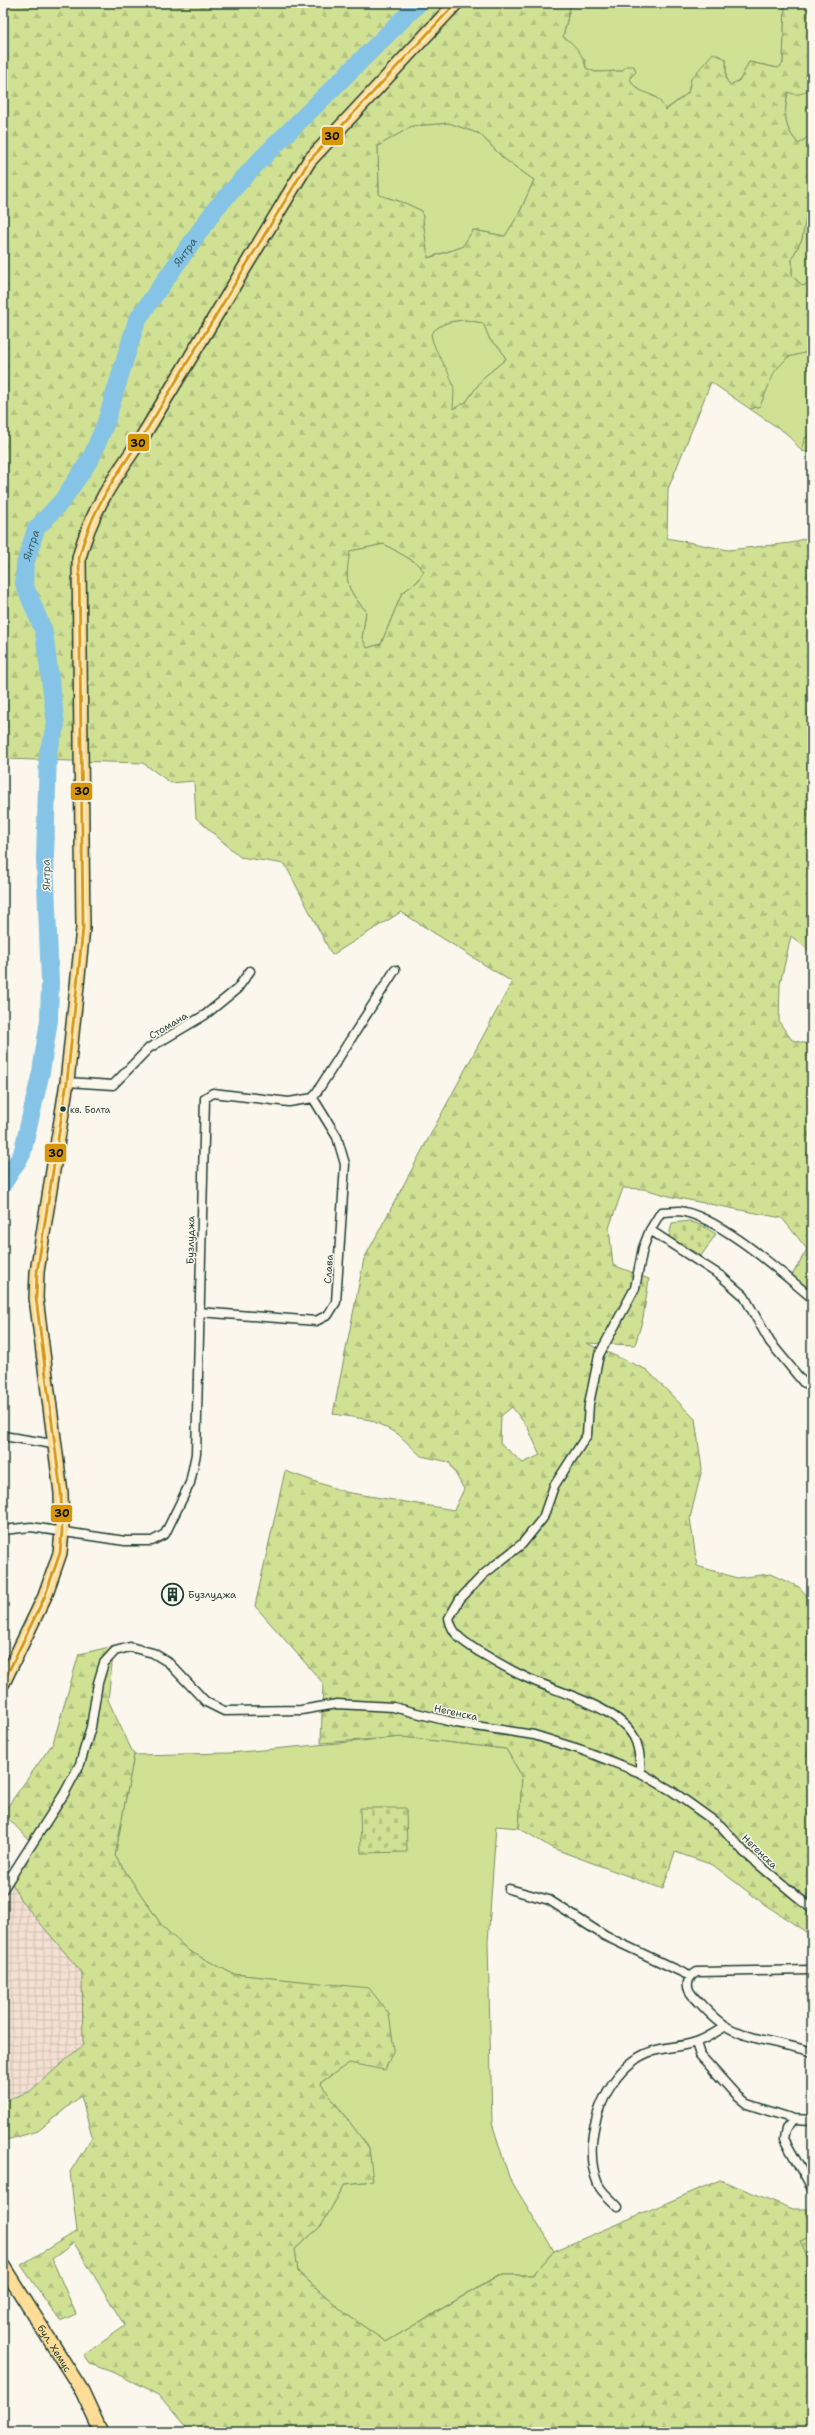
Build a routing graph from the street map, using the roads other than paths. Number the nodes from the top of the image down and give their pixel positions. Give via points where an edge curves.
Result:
1 (456, 3) edge
2 (395, 970) dead end
3 (250, 971) dead end
4 (67, 1082) junction
5 (313, 1098) junction
6 (650, 1230) junction
7 (812, 1298) edge
8 (199, 1312) junction
9 (812, 1386) edge
10 (3, 1436) edge
11 (53, 1444) junction
12 (3, 1530) edge
13 (62, 1531) junction
14 (3, 1683) edge
15 (641, 1773) junction
16 (3, 1889) edge
17 (509, 1889) dead end
18 (812, 1909) edge
19 (812, 1970) edge
20 (690, 1976) junction
21 (726, 2026) junction
22 (696, 2042) junction
23 (812, 2052) edge
24 (794, 2118) junction
25 (812, 2120) edge
26 (812, 2189) edge
27 (618, 2207) dead end
28 (3, 2266) edge
29 (101, 2432) edge

1 - 4 main road via 309,161 143,436 116,475 86,530 79,558 84,928
2 - 5 street
3 - 4 street, Стомана via 237,989 205,1015 149,1048 113,1085
4 - 11 main road via 37,1272 36,1298
5 - 8 street, Бузлуджа via 289,1102 213,1093 205,1098
5 - 8 street, Слава via 337,1137 345,1164 336,1302 328,1315 316,1321
6 - 7 street via 661,1212 680,1211 705,1220 754,1250
6 - 9 street via 721,1276 744,1296 770,1342 803,1382
6 - 15 street via 643,1248 635,1288 599,1355 589,1404 587,1435 554,1486 543,1518 522,1544 484,1574 460,1599 449,1618 451,1629 465,1643 524,1677 593,1704 623,1724 634,1737 640,1754
8 - 13 street, Бузлуджа via 196,1454 190,1483 165,1534 152,1541 125,1541
10 - 11 street
11 - 13 main road via 61,1493
12 - 13 street, Бузлуджа via 31,1527
13 - 14 main road via 60,1554 45,1596
15 - 16 street, Негенска via 534,1735 456,1723 393,1707 336,1704 292,1710 224,1711 206,1702 168,1662 153,1653 130,1647 122,1648 109,1656 101,1671 89,1734 74,1777
15 - 18 street, Негенска via 672,1791 721,1826 745,1853
17 - 20 street via 549,1900 605,1936
19 - 20 street via 697,1972
20 - 21 street via 687,1982 689,1992
21 - 22 street
21 - 23 street via 742,2034
22 - 24 street via 700,2055 746,2104
22 - 27 street via 672,2046 635,2059 624,2069 604,2100 593,2134 594,2171 598,2186
24 - 25 street
24 - 26 street via 786,2129 784,2139
28 - 29 main road, бул. Хемус via 82,2391

